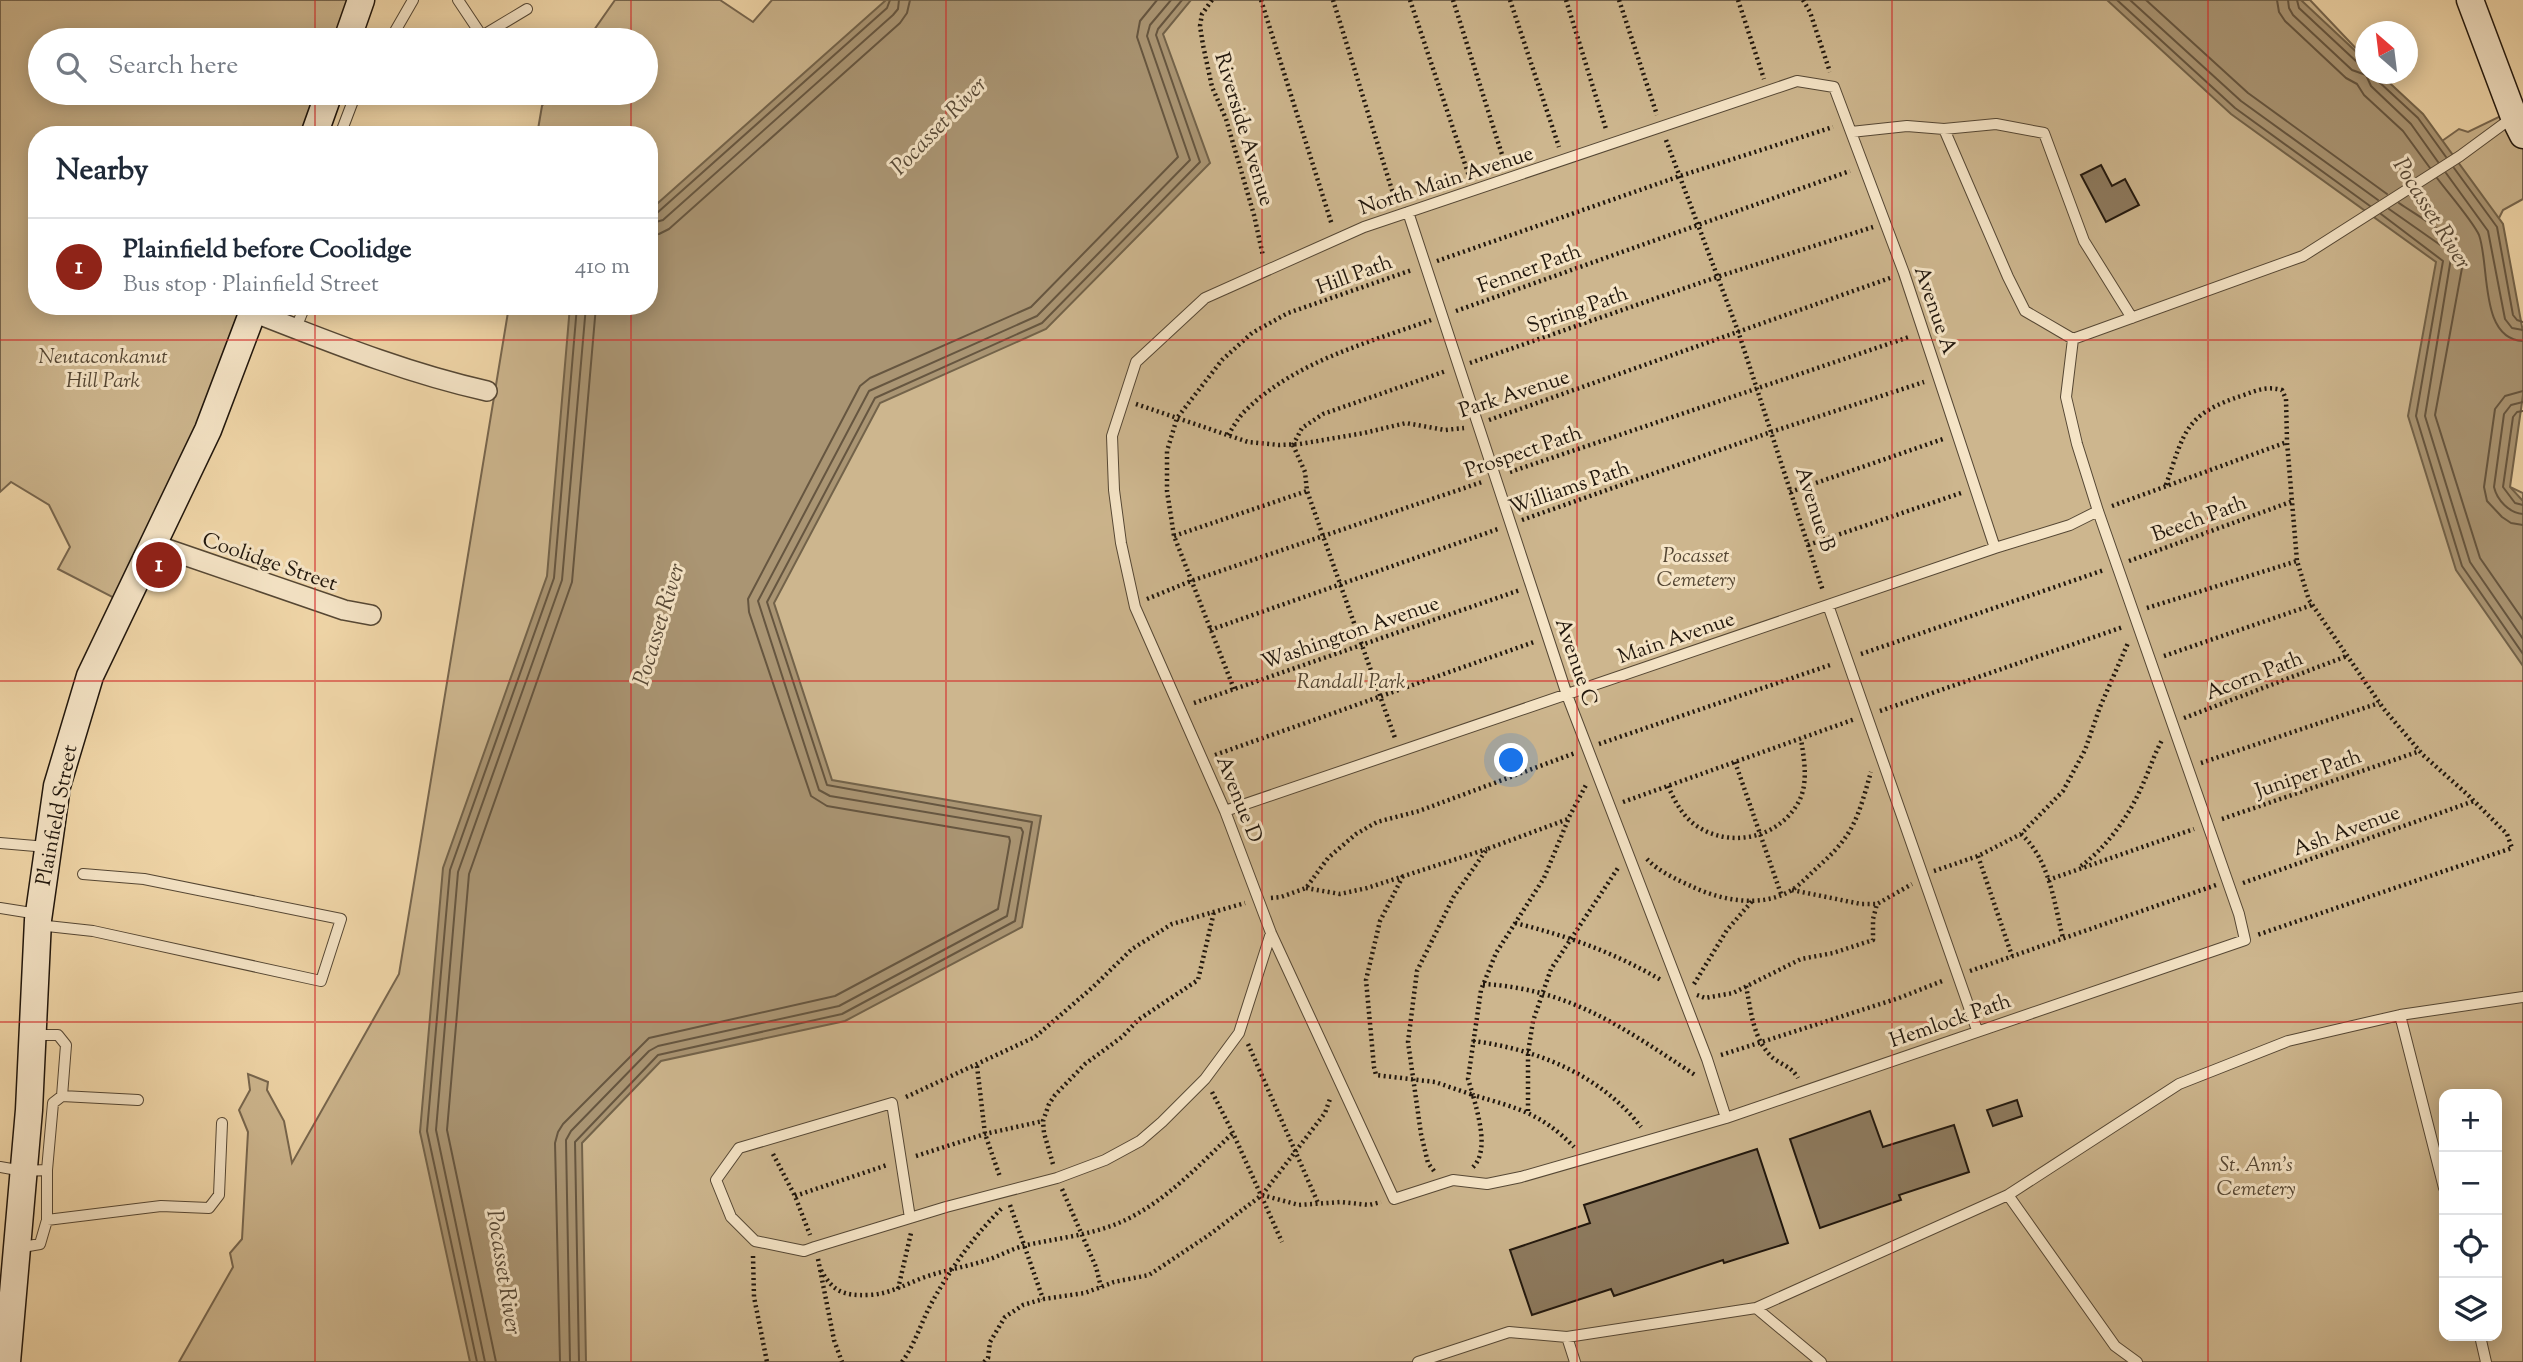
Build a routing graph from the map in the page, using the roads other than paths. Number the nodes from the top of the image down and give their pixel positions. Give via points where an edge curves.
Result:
1 (361, 0) edge
2 (413, 0) edge
3 (458, 0) edge
4 (2470, 0) edge
5 (527, 9) dead end
6 (351, 28) edge
7 (397, 28) edge
8 (477, 28) edge
9 (495, 28) edge
10 (1834, 87) joint
11 (333, 106) edge
12 (320, 126) edge
13 (338, 126) edge
14 (2518, 126) edge
15 (1849, 127) junction
16 (1944, 129) junction
17 (1404, 213) junction
18 (252, 315) edge
19 (266, 315) edge
20 (301, 315) edge
21 (2132, 318) junction
22 (295, 330) junction
23 (2073, 339) junction
24 (487, 391) dead end
25 (1124, 400) joint
26 (2098, 511) junction
27 (155, 545) junction
28 (1995, 548) junction
29 (1828, 605) junction
30 (371, 615) dead end
31 (1567, 695) junction
32 (1225, 811) junction
33 (0, 843) edge
34 (47, 847) junction
35 (83, 874) dead end
36 (0, 908) edge
37 (38, 919) junction
38 (1271, 933) junction
39 (2523, 997) edge
40 (2400, 1015) junction
41 (1977, 1030) junction
42 (32, 1035) junction
43 (62, 1096) junction
44 (138, 1100) dead end
45 (1726, 1118) junction
46 (222, 1123) dead end
47 (2439, 1168) edge
48 (23, 1170) edge
49 (2008, 1195) junction
50 (1394, 1199) joint
51 (910, 1218) junction
52 (47, 1220) junction
53 (17, 1248) junction
54 (7, 1276) edge
55 (1756, 1308) junction
56 (1567, 1337) junction
57 (2481, 1341) edge
58 (7, 1362) edge
59 (1418, 1362) edge
60 (1575, 1362) edge
61 (1821, 1362) edge
62 (2137, 1362) edge
63 (2486, 1362) edge

1 - 6 main road
2 - 7 lane
3 - 8 lane
4 - 14 main road
5 - 9 lane
10 - 15 lane, Avenue A
10 - 17 lane, North Main Avenue via 1797,81
11 - 12 main road
11 - 13 lane
14 - 21 lane via 2471,148 2303,256
15 - 16 lane
15 - 28 lane, Avenue A via 1904,273
16 - 21 lane via 1996,124 2044,133 2084,240
16 - 23 lane via 2025,311
17 - 25 lane, North Main Avenue via 1205,298 1136,362
17 - 31 lane, Avenue C via 1426,265
18 - 27 main road, Plainfield Street via 208,430
19 - 22 street
20 - 22 lane
21 - 23 lane
22 - 24 street via 436,380
23 - 26 lane via 2066,397
25 - 32 lane, Avenue D via 1112,436 1114,490 1135,604
26 - 28 lane, Main Avenue via 2070,525
26 - 41 lane, Hemlock Path via 2245,940
27 - 30 street, Coolidge Street via 344,610
27 - 34 main road, Plainfield Street via 90,676 57,786
28 - 29 lane, Main Avenue
29 - 31 lane, Main Avenue
29 - 41 lane
31 - 32 lane, Main Avenue
31 - 45 lane, Avenue C
32 - 38 lane, Avenue D
33 - 34 lane
34 - 37 main road, Plainfield Street
35 - 37 lane via 144,879 341,919 321,981
36 - 37 lane
37 - 42 main road, Plainfield Street
38 - 50 lane, Avenue D
38 - 51 lane via 1241,1028 1205,1079 1140,1141 1057,1178
39 - 40 lane
40 - 47 lane
40 - 49 lane via 2288,1041 2179,1084
41 - 45 lane, Hemlock Path
42 - 43 lane via 58,1035 66,1045
42 - 48 main road, Plainfield Street
43 - 44 lane
43 - 48 lane via 53,1104
45 - 50 lane, Hemlock Path via 1521,1177 1486,1184 1453,1180
46 - 52 lane via 219,1195 209,1208 161,1206
48 - 52 lane
48 - 53 main road, Plainfield Street
49 - 55 lane
49 - 62 lane via 2115,1346
51 - 51 lane via 892,1103 739,1148 716,1180 731,1217 755,1241 804,1251
52 - 53 lane via 40,1244
53 - 54 main road, Plainfield Street
54 - 58 main road, Plainfield Street
55 - 56 lane
55 - 61 lane
56 - 59 lane via 1509,1332
56 - 60 lane
57 - 63 lane

